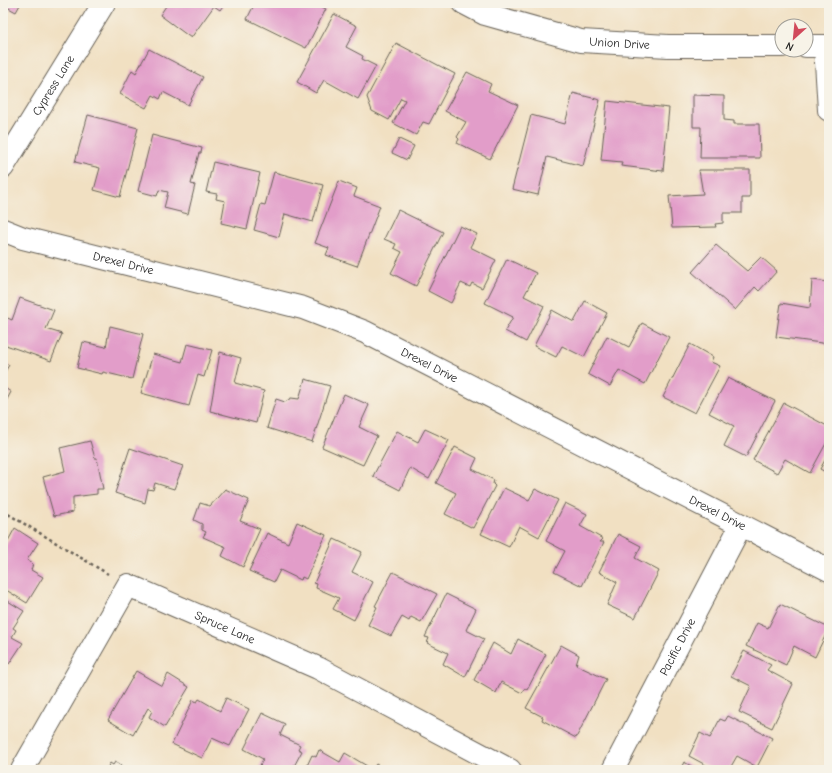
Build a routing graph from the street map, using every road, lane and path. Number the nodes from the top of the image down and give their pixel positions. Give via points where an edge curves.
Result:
1 (104, 3) edge
2 (464, 3) edge
3 (774, 46) edge
4 (820, 46) edge
5 (829, 110) edge
6 (3, 167) edge
7 (3, 230) edge
8 (3, 511) edge
9 (741, 524) junction
10 (829, 570) edge
11 (128, 585) junction
12 (22, 770) edge
13 (510, 770) edge
14 (614, 770) edge

1 - 6 street, Cypress Lane
2 - 3 street, Union Drive via 485,14 581,41 668,46
4 - 5 street
7 - 9 street, Drexel Drive via 23,238 303,308 365,332
8 - 11 path
9 - 10 street, Drexel Drive
9 - 14 street, Pacific Drive
11 - 12 street
11 - 13 street, Spruce Lane via 318,668

